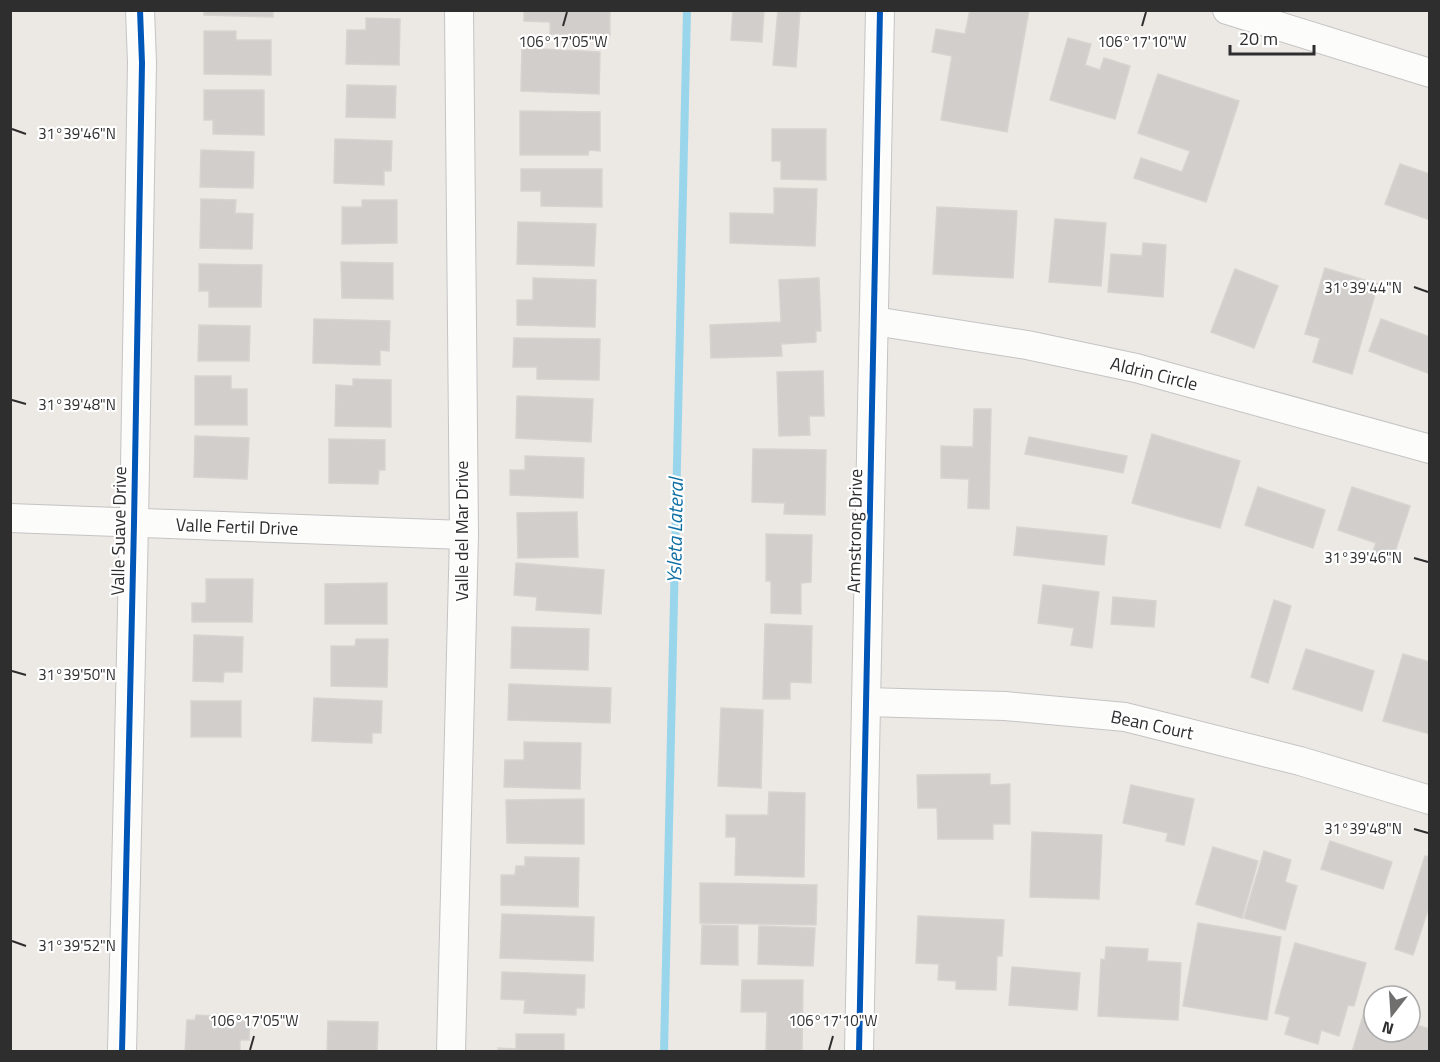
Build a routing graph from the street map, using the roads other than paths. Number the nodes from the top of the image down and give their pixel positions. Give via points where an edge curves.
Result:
1 (140, 10) edge
2 (459, 10) edge
3 (880, 10) edge
4 (1227, 10) edge
5 (1430, 73) edge
6 (874, 321) junction
7 (1430, 449) edge
8 (10, 518) edge
9 (134, 524) junction
10 (464, 535) junction
11 (866, 702) junction
12 (1430, 800) edge
13 (122, 1052) edge
14 (452, 1052) edge
15 (860, 1052) edge

1 - 9 street, Valle Suave Drive
2 - 10 street, Valle del Mar Drive
3 - 6 street, Armstrong Drive
4 - 5 street
6 - 7 street, Aldrin Circle via 1028,345 1136,368
6 - 11 street, Armstrong Drive
8 - 9 street, Valle Fertil Drive
9 - 10 street, Valle Fertil Drive
9 - 13 street, Valle Suave Drive
10 - 14 street, Valle del Mar Drive
11 - 12 street, Bean Court via 1005,706 1125,717 1300,761
11 - 15 street, Armstrong Drive

